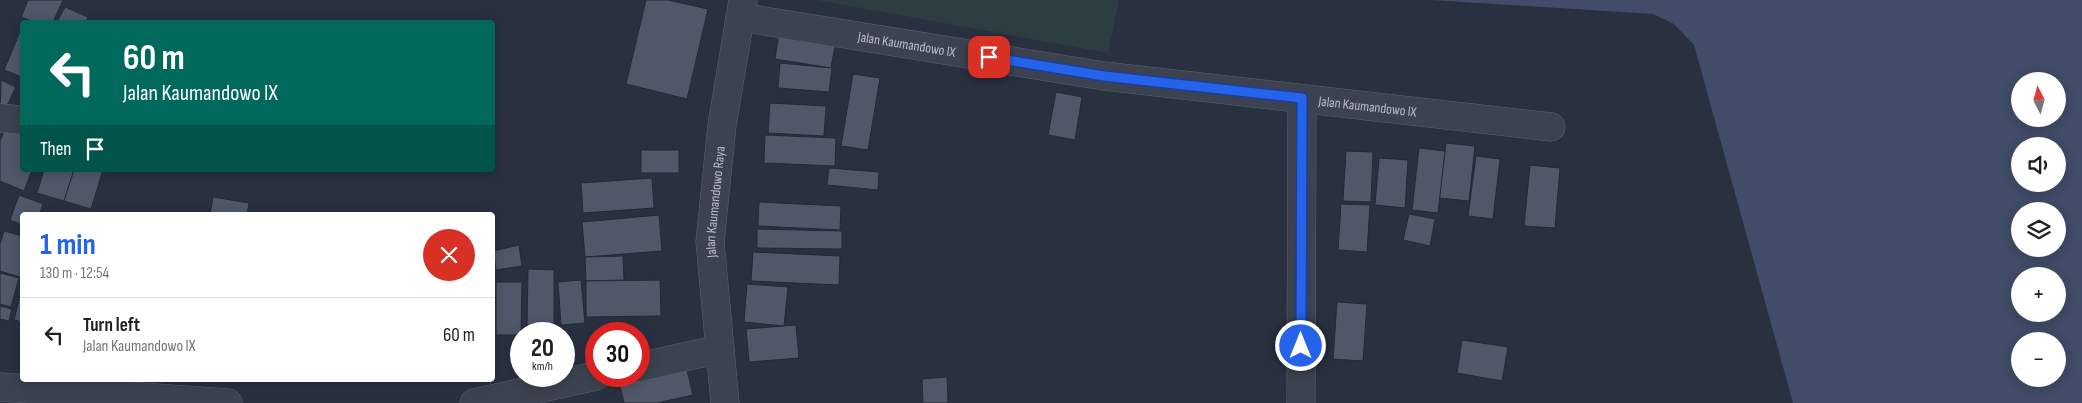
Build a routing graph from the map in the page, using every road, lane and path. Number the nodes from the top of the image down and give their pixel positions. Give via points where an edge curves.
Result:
1 (742, 8) edge
2 (1302, 98) junction
3 (0, 118) edge
4 (20, 120) edge
5 (1551, 127) dead end
6 (720, 349) junction
7 (650, 365) edge
8 (585, 378) edge
9 (0, 387) edge
10 (228, 403) edge
11 (474, 403) edge
12 (725, 403) edge
13 (1301, 403) edge

1 - 2 street, Jalan Kaumandowo IX via 1104,76
1 - 6 street, Jalan Kaumandowo Raya via 722,125 710,242
2 - 5 street, Jalan Kaumandowo IX
2 - 13 street
3 - 4 street
6 - 7 street
6 - 12 street, Jalan Kaumandowo Raya
8 - 11 street
9 - 10 street

